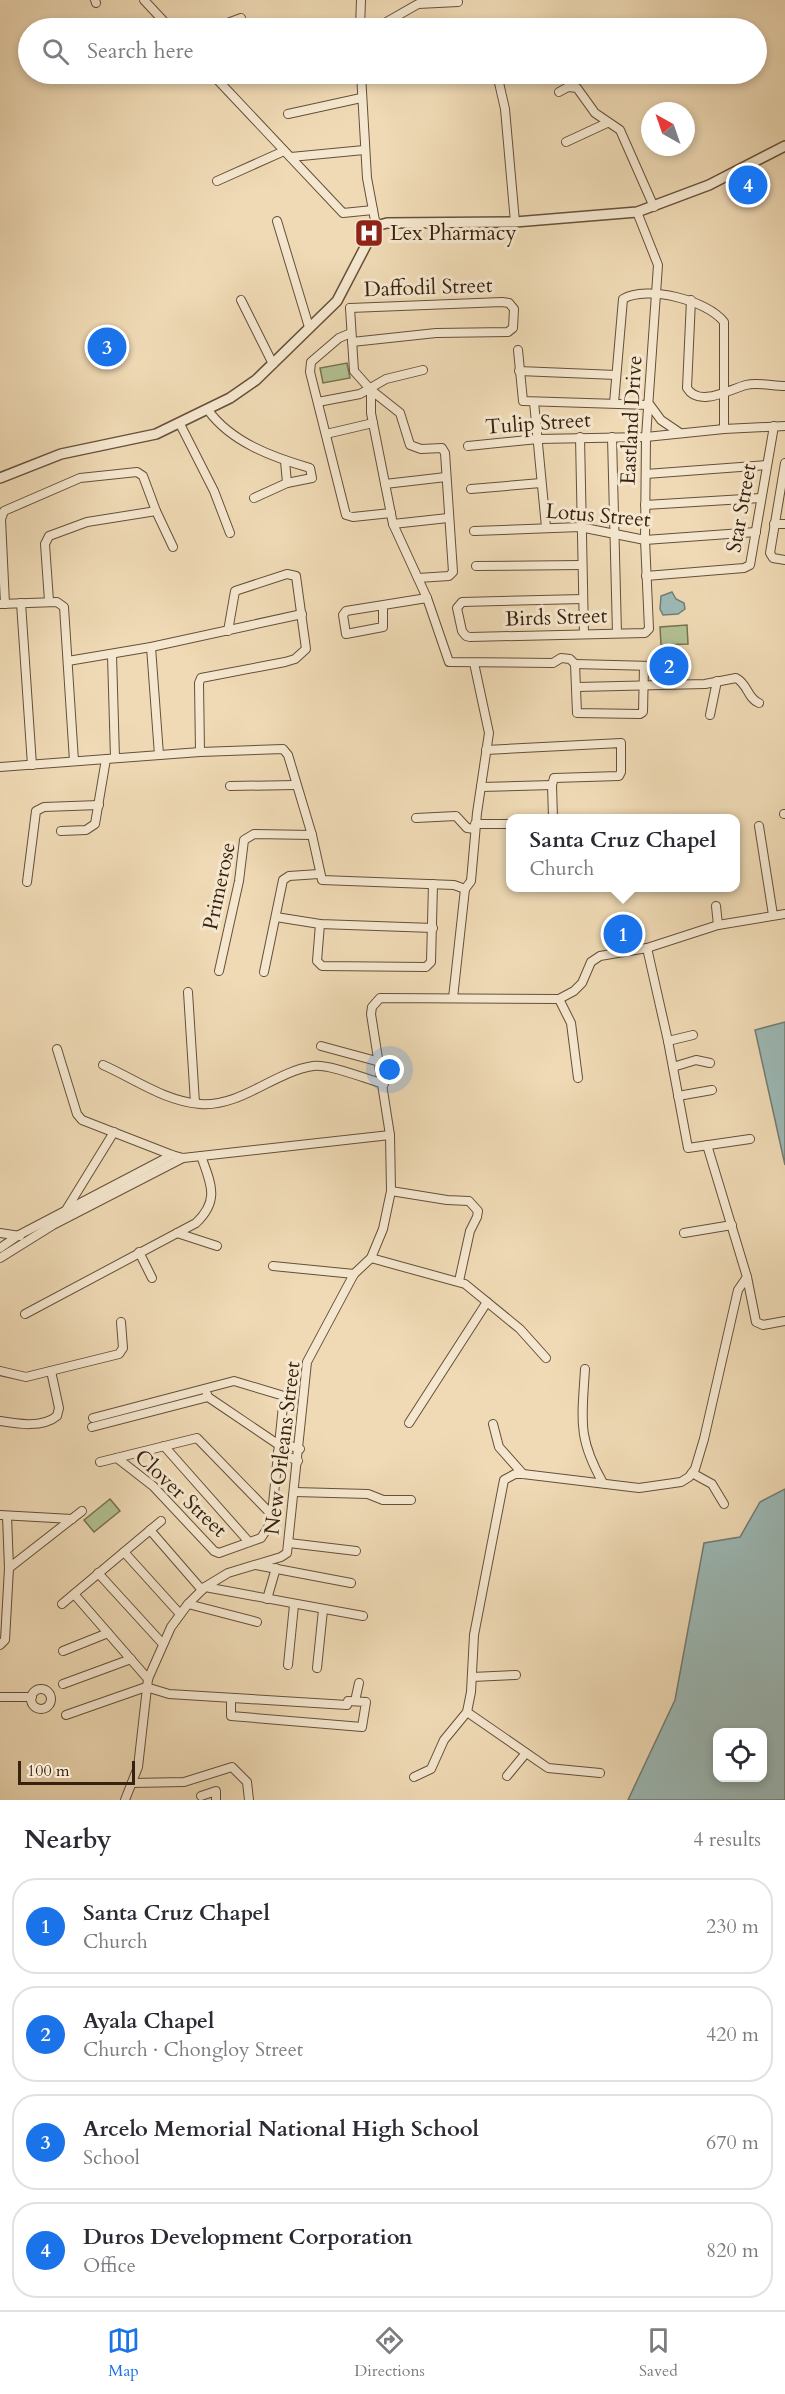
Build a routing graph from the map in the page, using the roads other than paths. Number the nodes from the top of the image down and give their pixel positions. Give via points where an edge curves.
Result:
1 (144, 0) edge
2 (361, 0) edge
3 (458, 2) dead end
4 (161, 18) edge
5 (360, 18) edge
6 (394, 18) edge
7 (221, 84) edge
8 (361, 84) edge
9 (500, 84) edge
10 (559, 92) dead end
11 (361, 98) junction
12 (288, 114) dead end
13 (607, 123) junction
14 (567, 142) dead end
15 (785, 146) edge
16 (364, 150) junction
17 (287, 154) junction
18 (218, 181) dead end
19 (654, 207) junction
20 (373, 210) junction
21 (637, 212) junction
22 (277, 221) dead end
23 (514, 222) junction
24 (376, 226) junction
25 (658, 295) junction
26 (241, 300) dead end
27 (691, 300) junction
28 (337, 301) junction
29 (350, 308) junction
30 (309, 327) junction
31 (352, 338) junction
32 (518, 350) dead end
33 (273, 364) junction
34 (423, 370) dead end
35 (519, 371) junction
36 (616, 375) junction
37 (785, 386) edge
38 (371, 390) junction
39 (723, 394) junction
40 (318, 402) junction
41 (534, 402) junction
42 (614, 403) junction
43 (650, 405) junction
44 (208, 410) junction
45 (373, 423) junction
46 (180, 424) junction
47 (774, 426) junction
48 (785, 426) edge
49 (724, 429) junction
50 (680, 433) junction
51 (326, 434) junction
52 (580, 437) junction
53 (612, 437) junction
54 (646, 437) junction
55 (538, 439) junction
56 (468, 446) dead end
57 (285, 461) junction
58 (785, 463) edge
59 (766, 465) junction
60 (646, 474) junction
61 (446, 477) junction
62 (0, 478) edge
63 (287, 483) junction
64 (541, 483) junction
65 (385, 484) junction
66 (471, 489) dead end
67 (782, 491) edge
68 (254, 498) dead end
69 (761, 498) junction
70 (645, 505) junction
71 (156, 511) junction
72 (391, 513) junction
73 (448, 518) junction
74 (393, 524) junction
75 (774, 524) junction
76 (785, 524) edge
77 (546, 527) junction
78 (580, 527) junction
79 (474, 531) dead end
80 (612, 532) junction
81 (756, 532) junction
82 (230, 533) dead end
83 (645, 540) junction
84 (173, 548) dead end
85 (784, 560) edge
86 (582, 565) junction
87 (476, 566) dead end
88 (646, 576) junction
89 (418, 578) junction
90 (427, 598) junction
91 (583, 599) junction
92 (49, 601) junction
93 (21, 603) junction
94 (3, 604) edge
95 (383, 606) junction
96 (302, 614) junction
97 (228, 631) junction
98 (617, 633) junction
99 (646, 633) joint
100 (584, 634) junction
101 (151, 648) junction
102 (112, 655) junction
103 (68, 661) junction
104 (474, 663) junction
105 (575, 664) junction
106 (717, 681) junction
107 (644, 684) junction
108 (577, 687) junction
109 (759, 703) dead end
110 (710, 715) dead end
111 (486, 750) junction
112 (200, 752) junction
113 (159, 755) junction
114 (115, 758) junction
115 (106, 759) junction
116 (74, 761) junction
117 (32, 765) junction
118 (0, 767) edge
119 (296, 785) junction
120 (552, 785) junction
121 (230, 786) dead end
122 (481, 787) junction
123 (99, 805) junction
124 (553, 814) edge
125 (416, 818) dead end
126 (506, 824) edge
127 (759, 826) dead end
128 (475, 827) junction
129 (62, 831) dead end
130 (312, 835) junction
131 (319, 874) junction
132 (27, 882) dead end
133 (433, 884) junction
134 (465, 889) junction
135 (716, 906) dead end
136 (785, 914) edge
137 (774, 915) junction
138 (276, 917) junction
139 (320, 924) junction
140 (718, 925) junction
141 (433, 928) junction
142 (647, 948) junction
143 (219, 971) dead end
144 (264, 972) dead end
145 (188, 992) dead end
146 (453, 998) junction
147 (559, 999) junction
148 (693, 1035) dead end
149 (668, 1041) junction
150 (321, 1046) dead end
151 (57, 1049) dead end
152 (380, 1062) junction
153 (710, 1063) dead end
154 (103, 1065) dead end
155 (673, 1067) junction
156 (578, 1078) dead end
157 (384, 1084) junction
158 (712, 1090) dead end
159 (678, 1096) junction
160 (195, 1103) junction
161 (114, 1132) junction
162 (390, 1135) junction
163 (750, 1139) dead end
164 (707, 1145) junction
165 (172, 1155) junction
166 (201, 1156) junction
167 (183, 1158) junction
168 (391, 1191) junction
169 (66, 1214) junction
170 (732, 1225) junction
171 (0, 1233) edge
172 (177, 1233) junction
173 (684, 1233) dead end
174 (22, 1238) junction
175 (218, 1246) dead end
176 (0, 1248) edge
177 (138, 1252) junction
178 (0, 1258) edge
179 (371, 1258) junction
180 (273, 1266) dead end
181 (354, 1274) junction
182 (747, 1277) junction
183 (152, 1278) dead end
184 (459, 1281) junction
185 (487, 1302) junction
186 (25, 1314) dead end
187 (785, 1321) edge
188 (121, 1322) dead end
189 (546, 1358) dead end
190 (585, 1369) dead end
191 (0, 1371) edge
192 (51, 1371) junction
193 (206, 1388) junction
194 (208, 1397) junction
195 (93, 1418) dead end
196 (0, 1421) edge
197 (409, 1423) dead end
198 (493, 1424) dead end
199 (92, 1427) dead end
200 (164, 1446) junction
201 (279, 1446) junction
202 (300, 1449) junction
203 (117, 1458) junction
204 (298, 1461) junction
205 (100, 1462) dead end
206 (692, 1473) junction
207 (523, 1474) junction
208 (603, 1483) junction
209 (295, 1492) junction
210 (411, 1500) dead end
211 (724, 1504) dead end
212 (82, 1511) dead end
213 (271, 1514) junction
214 (3, 1515) edge
215 (72, 1519) junction
216 (161, 1521) dead end
217 (150, 1530) junction
218 (249, 1542) junction
219 (289, 1543) junction
220 (356, 1551) dead end
221 (124, 1552) junction
222 (252, 1564) junction
223 (9, 1568) junction
224 (276, 1568) junction
225 (98, 1573) junction
226 (351, 1583) dead end
227 (203, 1588) junction
228 (74, 1594) junction
229 (267, 1599) junction
230 (62, 1604) dead end
231 (188, 1604) junction
232 (294, 1605) junction
233 (323, 1610) junction
234 (180, 1614) junction
235 (363, 1616) dead end
236 (257, 1622) dead end
237 (108, 1633) junction
238 (162, 1643) junction
239 (0, 1645) edge
240 (63, 1651) dead end
241 (131, 1659) junction
242 (288, 1665) dead end
243 (317, 1668) dead end
244 (516, 1675) dead end
245 (472, 1677) junction
246 (147, 1683) junction
247 (359, 1683) dead end
248 (63, 1684) dead end
249 (0, 1696) edge
250 (32, 1697) dead end
251 (231, 1698) junction
252 (355, 1701) junction
253 (467, 1712) junction
254 (66, 1715) dead end
255 (526, 1753) junction
256 (600, 1773) dead end
257 (507, 1776) dead end
258 (414, 1777) dead end
259 (132, 1783) junction
260 (201, 1796) dead end
261 (128, 1799) edge
262 (216, 1800) edge
263 (249, 1800) edge

1 - 4 street
2 - 5 street
3 - 6 street via 418,4
7 - 17 street
8 - 11 street
9 - 23 street
10 - 13 street via 577,88
11 - 12 street
11 - 16 street
13 - 14 street
13 - 19 street via 624,136
15 - 19 street via 710,185
16 - 17 street
16 - 20 street
17 - 18 street
17 - 20 street via 343,213
19 - 21 street
20 - 24 street
21 - 23 street
21 - 25 street, Eastland Drive via 658,265
22 - 30 street
23 - 24 street
24 - 28 street
25 - 27 street
25 - 36 street via 623,298
25 - 43 street, Eastland Drive
26 - 33 street
27 - 39 street via 724,322
27 - 39 street via 687,388 699,397
28 - 29 street
28 - 30 street
29 - 31 street
29 - 31 street, Daffodil Street via 507,303 514,309 513,328 508,332
30 - 33 street
31 - 38 street via 354,371
31 - 40 street via 339,338 310,364
32 - 35 street
33 - 44 street via 256,380
34 - 38 street via 386,379
35 - 36 street
35 - 41 street via 522,399
36 - 42 street
37 - 39 street via 748,384
38 - 40 street
38 - 45 street
38 - 61 street via 400,412 410,445 444,449
39 - 49 street
40 - 51 street
41 - 42 street
41 - 55 street
42 - 43 street
43 - 50 street via 661,420
43 - 54 street, Eastland Drive
44 - 46 street
44 - 57 street via 232,436
45 - 51 street
45 - 65 street
46 - 62 street via 134,440 61,454
46 - 82 street
47 - 48 street, Tulip Street
47 - 49 street, Tulip Street
47 - 59 street, Star Street
49 - 50 street, Tulip Street
50 - 54 street, Tulip Street
51 - 72 street via 346,515
52 - 53 street, Tulip Street
52 - 55 street, Tulip Street
52 - 78 street
53 - 54 street, Tulip Street
53 - 80 street
54 - 60 street, Eastland Drive
55 - 56 street, Tulip Street
55 - 64 street
57 - 63 street
57 - 63 street via 309,468 312,478
58 - 67 street
59 - 60 street
59 - 69 street, Star Street
60 - 70 street, Eastland Drive
61 - 65 street
61 - 73 street
63 - 68 street
64 - 66 street
64 - 77 street
65 - 72 street
67 - 75 street
69 - 70 street
69 - 81 street, Star Street
70 - 83 street, Eastland Drive
71 - 84 street
71 - 92 street via 87,522 49,536 45,544
71 - 94 street via 144,479 137,472 80,478 4,511
72 - 74 street
73 - 74 street
73 - 89 street via 452,574
74 - 89 street
75 - 76 street
75 - 85 street via 770,555
77 - 78 street, Lotus Street
77 - 79 street, Lotus Street
78 - 80 street, Lotus Street
78 - 86 street
80 - 83 street, Lotus Street
80 - 98 street
81 - 83 street, Lotus Street
81 - 88 street, Star Street via 747,568
83 - 88 street, Eastland Drive
86 - 87 street
86 - 91 street
88 - 99 street, Eastland Drive
89 - 90 street
90 - 95 street
90 - 104 street via 448,661
91 - 100 street
91 - 100 street, Birds Street via 462,602 457,608 466,636
92 - 93 street
92 - 103 street via 64,607
93 - 94 street
93 - 117 street
95 - 95 street via 383,627 346,634 343,613
96 - 97 street
96 - 97 street via 298,580 294,574 287,574 235,591
96 - 112 street via 306,649 295,658 200,680
97 - 101 street
98 - 99 street, Birds Street
98 - 100 street, Birds Street
101 - 102 street
101 - 113 street
102 - 103 street
102 - 114 street
103 - 116 street
104 - 105 street via 553,663 564,658
104 - 111 street via 489,729
105 - 107 street via 648,666
105 - 108 street
106 - 107 street
106 - 109 street via 739,679
106 - 110 street
107 - 108 street
107 - 108 street via 640,714 578,713
111 - 120 street via 622,744 619,776 556,777
111 - 122 street
112 - 113 street
112 - 119 street via 283,750
113 - 114 street
114 - 115 street
115 - 116 street
115 - 123 street
116 - 117 street
117 - 118 street
119 - 121 street
119 - 130 street
120 - 122 street
120 - 124 street
122 - 128 street
123 - 129 street via 92,827
123 - 132 street via 44,807 36,811
125 - 128 street via 456,816 467,828
126 - 128 street
127 - 137 street
128 - 134 street via 471,881
130 - 131 street
130 - 143 street, Primerose via 254,834 244,840
131 - 133 street via 325,882
131 - 138 street via 283,879
133 - 134 street
133 - 141 street
134 - 146 street
135 - 140 street
136 - 137 street
137 - 140 street
138 - 139 street
138 - 144 street
139 - 141 street
139 - 141 street via 317,961 322,966 428,966
140 - 142 street
142 - 147 street via 597,957 582,983
142 - 149 street
145 - 160 street
146 - 147 street
146 - 152 street via 380,998 375,1002 372,1014
147 - 156 street via 571,1023
148 - 149 street
149 - 155 street
150 - 152 street
151 - 161 street via 77,1114 82,1120
152 - 157 street
153 - 155 street via 696,1060
154 - 160 street via 158,1094
155 - 159 street
157 - 160 street via 315,1066 230,1099
157 - 162 street
158 - 159 street
159 - 164 street via 688,1148
161 - 165 street
161 - 169 street
162 - 166 street
162 - 168 street
163 - 164 street
164 - 170 street
165 - 167 street
165 - 169 street
166 - 167 street
166 - 172 street via 212,1199 196,1223
167 - 169 street
168 - 179 street via 383,1229
168 - 184 street via 469,1201 474,1206 477,1217
169 - 174 street
170 - 173 street
170 - 182 street
171 - 174 street
172 - 175 street
172 - 177 street
174 - 176 street
174 - 178 street
177 - 183 street
177 - 186 street
179 - 181 street, New Orleans Street
179 - 184 street
180 - 181 street
181 - 202 street, New Orleans Street via 307,1362
182 - 187 street via 756,1322 763,1325
182 - 206 street via 738,1290 704,1439
184 - 185 street
185 - 189 street via 520,1329
185 - 197 street
188 - 192 street via 123,1348 119,1354
190 - 208 street via 584,1447
191 - 192 street via 26,1377
192 - 196 street via 59,1408 57,1416 47,1422
193 - 194 street
193 - 195 street
193 - 201 street via 236,1381 282,1394
194 - 199 street
194 - 201 street
198 - 207 street via 499,1447
200 - 203 street
200 - 213 street via 195,1437
200 - 218 street
201 - 202 street
201 - 204 street
201 - 213 street
202 - 204 street, New Orleans Street
203 - 205 street
203 - 218 street, Clover Street via 153,1486 214,1551
204 - 209 street, New Orleans Street
206 - 208 street via 681,1482 654,1487
206 - 211 street via 712,1484
207 - 208 street
207 - 245 street via 509,1476 502,1485 474,1635
209 - 210 street via 368,1494 382,1500
209 - 219 street, New Orleans Street
212 - 215 street
213 - 218 street via 266,1534
214 - 215 street
214 - 223 street
215 - 223 street
216 - 217 street
217 - 221 street
217 - 227 street
219 - 220 street
219 - 222 street, New Orleans Street via 287,1553 281,1557
221 - 225 street
221 - 234 street
222 - 224 street
222 - 227 street, New Orleans Street
223 - 239 street via 5,1640
224 - 226 street
224 - 229 street
225 - 228 street
225 - 238 street
227 - 229 street
227 - 231 street, New Orleans Street
228 - 230 street
228 - 237 street
229 - 232 street
231 - 234 street, New Orleans Street
231 - 236 street
232 - 233 street
232 - 242 street
233 - 235 street
233 - 243 street
234 - 238 street, New Orleans Street
237 - 240 street
237 - 241 street
238 - 246 street, New Orleans Street
241 - 246 street
241 - 248 street
244 - 245 street
245 - 253 street
246 - 251 street via 169,1694
246 - 254 street
246 - 259 street, New Orleans Street via 138,1767
247 - 252 street
249 - 250 street
251 - 252 street via 347,1705 348,1701
251 - 252 street via 231,1716 363,1727 366,1702
253 - 255 street
253 - 258 street via 444,1740 431,1769
255 - 256 street via 548,1768
255 - 257 street
259 - 261 street, New Orleans Street
259 - 263 street via 184,1782 232,1767 247,1782
260 - 262 street via 216,1791

